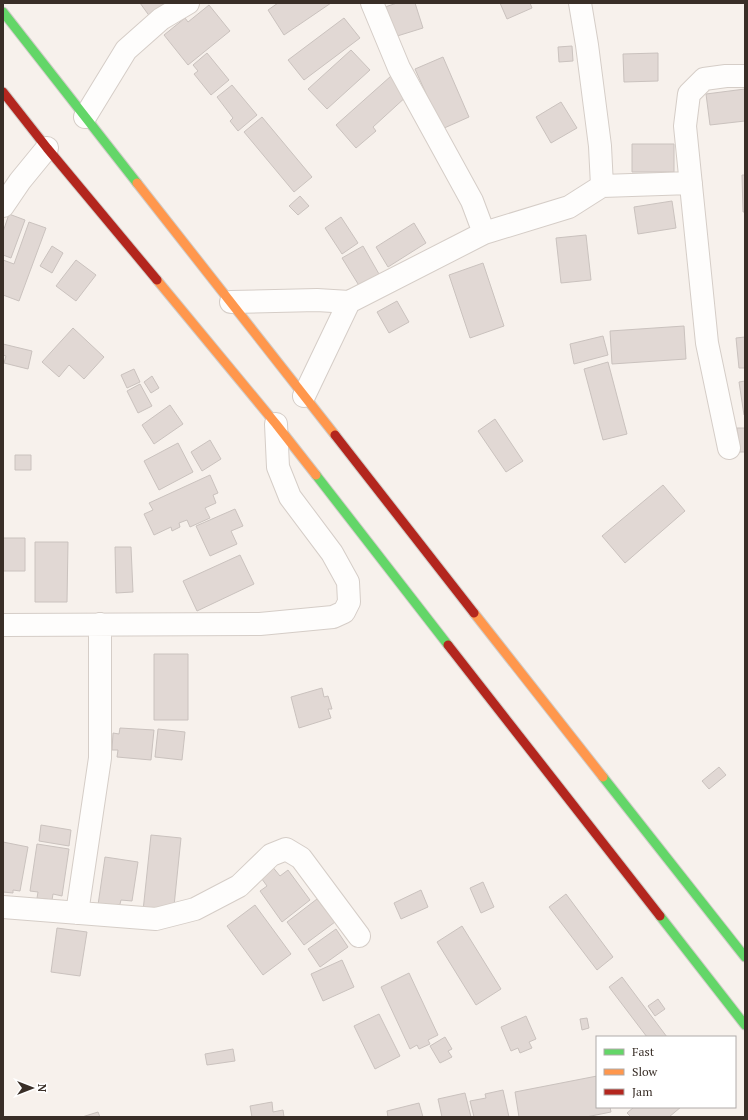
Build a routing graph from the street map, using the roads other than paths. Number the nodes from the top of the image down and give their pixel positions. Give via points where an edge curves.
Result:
1 (188, 3) edge
2 (372, 3) edge
3 (580, 3) edge
4 (3, 12) edge
5 (745, 76) edge
6 (3, 92) edge
7 (85, 117) junction
8 (47, 148) junction
9 (691, 183) junction
10 (602, 186) junction
11 (3, 206) edge
12 (484, 233) junction
13 (231, 302) junction
14 (349, 302) junction
15 (304, 396) junction
16 (276, 424) junction
17 (729, 448) dead end
18 (100, 624) junction
19 (3, 625) edge
20 (3, 907) edge
21 (77, 913) junction
22 (359, 936) dead end
23 (745, 957) edge
24 (708, 978) junction
25 (745, 1025) edge
26 (745, 1035) edge

1 - 7 street via 161,19 126,50
2 - 12 street via 399,68 472,201
3 - 10 street via 600,146
4 - 7 highway
5 - 9 street via 704,79 689,94 685,126
6 - 8 highway
7 - 13 highway
8 - 11 street
8 - 16 highway
9 - 10 street
9 - 17 street via 707,343
10 - 12 street via 569,207
12 - 14 street
13 - 14 street
13 - 15 highway
14 - 15 street
15 - 23 highway
16 - 18 street via 278,467 290,496 332,553 348,582 349,602 344,612 333,617 260,624
16 - 24 highway
18 - 19 street
18 - 21 street via 100,758
20 - 21 street
21 - 22 street via 156,919 195,909 239,886 271,855 286,849 300,858
24 - 25 highway
24 - 26 highway

